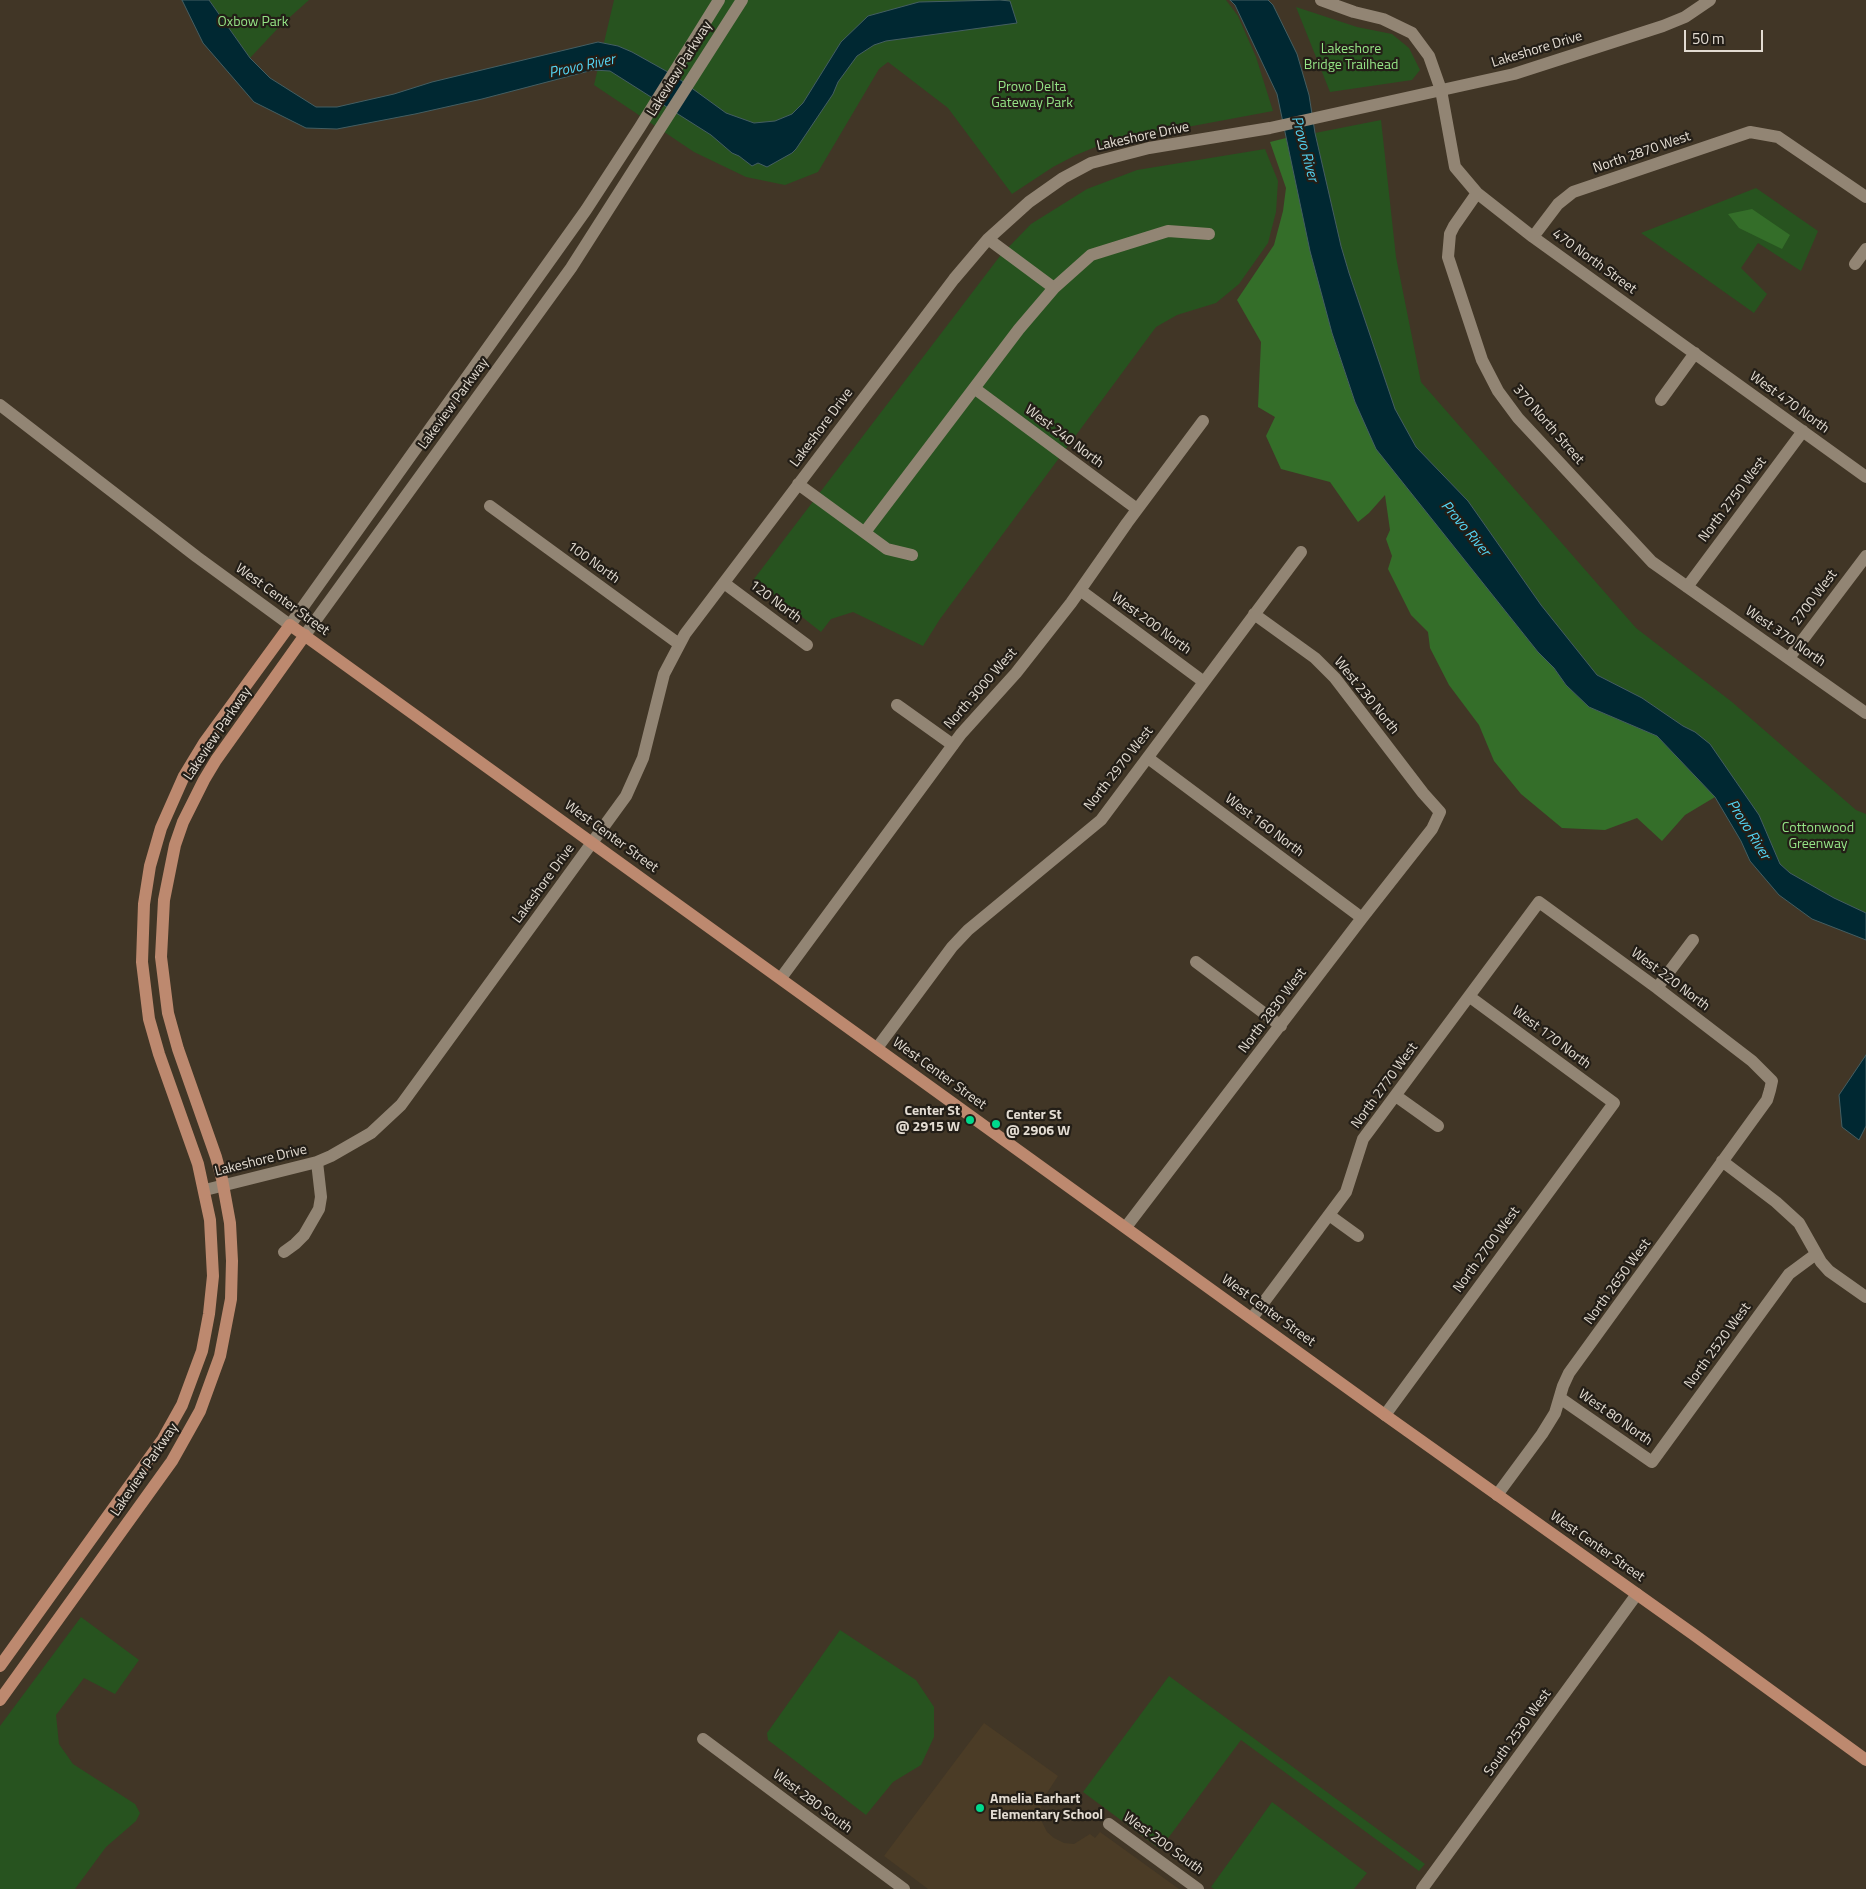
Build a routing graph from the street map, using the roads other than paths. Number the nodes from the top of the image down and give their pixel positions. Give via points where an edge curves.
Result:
1 (720, 0) edge
2 (742, 0) edge
3 (1321, 0) edge
4 (1710, 0) edge
5 (1440, 90) junction
6 (1478, 193) junction
7 (1866, 197) edge
8 (1209, 234) dead end
9 (1534, 236) junction
10 (988, 239) junction
11 (1866, 249) edge
12 (1855, 264) dead end
13 (1054, 288) junction
14 (1695, 353) junction
15 (974, 388) junction
16 (1660, 400) dead end
17 (0, 405) edge
18 (1203, 420) dead end
19 (1803, 431) junction
20 (1866, 478) edge
21 (798, 484) junction
22 (490, 506) dead end
23 (1137, 509) junction
24 (864, 532) junction
25 (1301, 552) dead end
26 (912, 555) dead end
27 (1866, 556) edge
28 (724, 582) junction
29 (1687, 587) junction
30 (1080, 590) junction
31 (1254, 614) junction
32 (290, 625) junction
33 (305, 635) junction
34 (679, 644) junction
35 (807, 645) dead end
36 (1788, 658) junction
37 (1204, 682) junction
38 (897, 705) dead end
39 (1866, 713) edge
40 (953, 745) junction
41 (1148, 758) junction
42 (1440, 812) joint
43 (593, 842) junction
44 (1539, 902) joint
45 (1362, 918) junction
46 (1693, 940) dead end
47 (1196, 962) dead end
48 (781, 978) junction
49 (1657, 988) junction
50 (1470, 997) junction
51 (1281, 1026) junction
52 (877, 1048) junction
53 (1770, 1090) joint
54 (1396, 1096) junction
55 (1614, 1103) joint
56 (1438, 1126) dead end
57 (1722, 1161) junction
58 (317, 1162) junction
59 (223, 1185) junction
60 (205, 1190) junction
61 (1329, 1215) junction
62 (1126, 1227) junction
63 (1358, 1236) dead end
64 (284, 1252) dead end
65 (1816, 1254) junction
66 (1864, 1291) edge
67 (1252, 1318) junction
68 (1560, 1398) junction
69 (1385, 1415) junction
70 (1652, 1462) joint
71 (1497, 1494) junction
72 (1637, 1594) junction
73 (0, 1666) edge
74 (0, 1700) edge
75 (703, 1738) dead end
76 (1866, 1760) edge
77 (1110, 1824) dead end
78 (904, 1889) edge
79 (1198, 1889) edge
80 (1422, 1889) edge

1 - 32 street, Lakeview Parkway via 551,260
2 - 33 street, Lakeview Parkway via 556,290
3 - 5 street via 1383,19 1412,32 1429,56
4 - 5 street, Lakeshore Drive via 1663,26 1514,74
5 - 6 street via 1455,167
5 - 10 street, Lakeshore Drive via 1270,128 1148,148 1091,163 1029,202
6 - 9 street, 470 North Street
6 - 29 street, 370 North Street via 1450,234 1448,257 1482,360 1498,391 1518,418 1652,562
7 - 9 street, North 2870 West via 1778,137 1750,132 1573,192 1558,204
8 - 13 street via 1168,231 1091,255
9 - 14 street, 470 North Street
10 - 13 street
10 - 21 street, Lakeshore Drive
11 - 12 street
13 - 15 street
14 - 16 street
14 - 19 street, West 470 North
15 - 23 street, West 240 North
15 - 24 street
17 - 32 street, West Center Street via 196,557
18 - 23 street, North 3000 West
19 - 20 street, West 470 North
19 - 29 street, North 2750 West
21 - 24 street
21 - 28 street, Lakeshore Drive
22 - 34 street, 100 North
23 - 30 street, North 3000 West
24 - 26 street via 887,549
25 - 31 street, North 2970 West
27 - 36 street, 2700 West
28 - 34 street, Lakeshore Drive
28 - 35 street, 120 North
29 - 36 street, West 370 North
30 - 37 street, West 200 North
30 - 40 street, North 3000 West via 1016,673
31 - 37 street, North 2970 West
31 - 42 street, West 230 North via 1316,658 1335,678
32 - 33 main road, West Center Street
32 - 60 main road, Lakeview Parkway via 204,743 184,776 160,828 146,884 142,962 149,1019
33 - 43 main road, West Center Street
33 - 59 main road, Lakeview Parkway via 204,780 186,815 176,845 164,900 161,956 168,1013
34 - 43 street, Lakeshore Drive via 664,674 638,771 622,801
36 - 39 street, West 370 North
37 - 41 street, North 2970 West
38 - 40 street
40 - 48 street, North 3000 West
41 - 45 street, West 160 North
41 - 52 street, North 2970 West via 1101,820 968,930 952,947
42 - 45 street, North 2830 West via 1432,829
43 - 48 main road, West Center Street
43 - 58 street, Lakeshore Drive via 401,1105 360,1142
44 - 49 street, West 220 North
44 - 50 street, North 2770 West
45 - 51 street, North 2830 West
46 - 49 street
47 - 51 street
48 - 52 main road, West Center Street
49 - 53 street, West 220 North via 1752,1061 1772,1082
50 - 54 street, North 2770 West
50 - 55 street, West 170 North
51 - 62 street, North 2830 West
52 - 62 main road, West Center Street
53 - 57 street, North 2650 West via 1767,1100
54 - 56 street
54 - 61 street, North 2770 West via 1363,1140 1346,1192
55 - 69 street, North 2700 West
57 - 65 street via 1798,1223
57 - 68 street, North 2650 West via 1569,1373
58 - 59 street, Lakeshore Drive
58 - 64 street via 319,1209 304,1235
59 - 60 street, Lakeshore Drive
59 - 74 main road, Lakeview Parkway via 232,1242 231,1299 220,1356 200,1411 172,1461
60 - 73 main road, Lakeview Parkway via 212,1239 212,1286 206,1333 190,1388 159,1446
61 - 63 street
61 - 67 street, North 2770 West
62 - 67 main road, West Center Street
65 - 66 street via 1829,1271
65 - 70 street, North 2520 West via 1790,1274
67 - 69 main road, West Center Street
68 - 70 street, West 80 North
68 - 71 street, North 2650 West via 1542,1434
69 - 71 main road, West Center Street
71 - 72 main road, West Center Street
72 - 76 main road, West Center Street
72 - 80 street, South 2530 West
75 - 78 street, West 280 South
77 - 79 street, West 200 South

